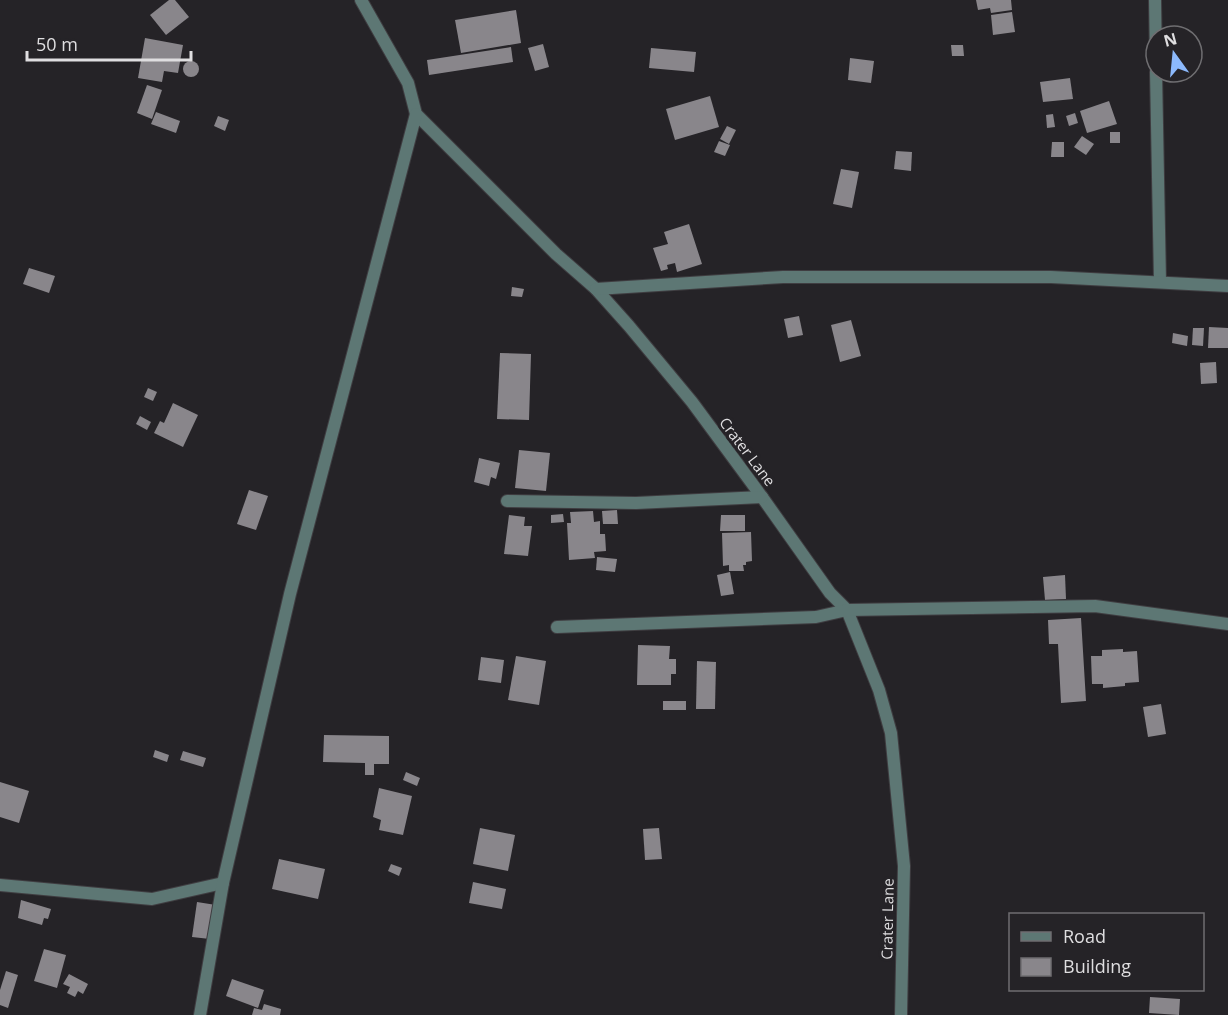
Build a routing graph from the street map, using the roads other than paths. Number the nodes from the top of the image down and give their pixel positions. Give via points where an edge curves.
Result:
1 (361, 0) edge
2 (1155, 0) edge
3 (1155, 24) edge
4 (1156, 84) edge
5 (416, 114) junction
6 (1160, 282) junction
7 (1228, 285) edge
8 (596, 289) junction
9 (762, 497) junction
10 (507, 501) dead end
11 (846, 610) junction
12 (1228, 624) edge
13 (557, 627) dead end
14 (223, 883) junction
15 (0, 885) edge
16 (200, 1015) edge
17 (901, 1015) edge

1 - 5 street via 408,83
2 - 3 street
4 - 6 street
5 - 8 street, Crater Lane
5 - 14 street via 290,594
6 - 7 street
6 - 8 street via 1052,276 795,277
8 - 9 street, Crater Lane via 692,402
9 - 10 street via 636,503
9 - 11 street, Crater Lane
11 - 12 street via 1095,606
11 - 13 street via 816,617
11 - 17 street, Crater Lane via 879,690 891,733 904,866
14 - 15 street via 152,899
14 - 16 street

